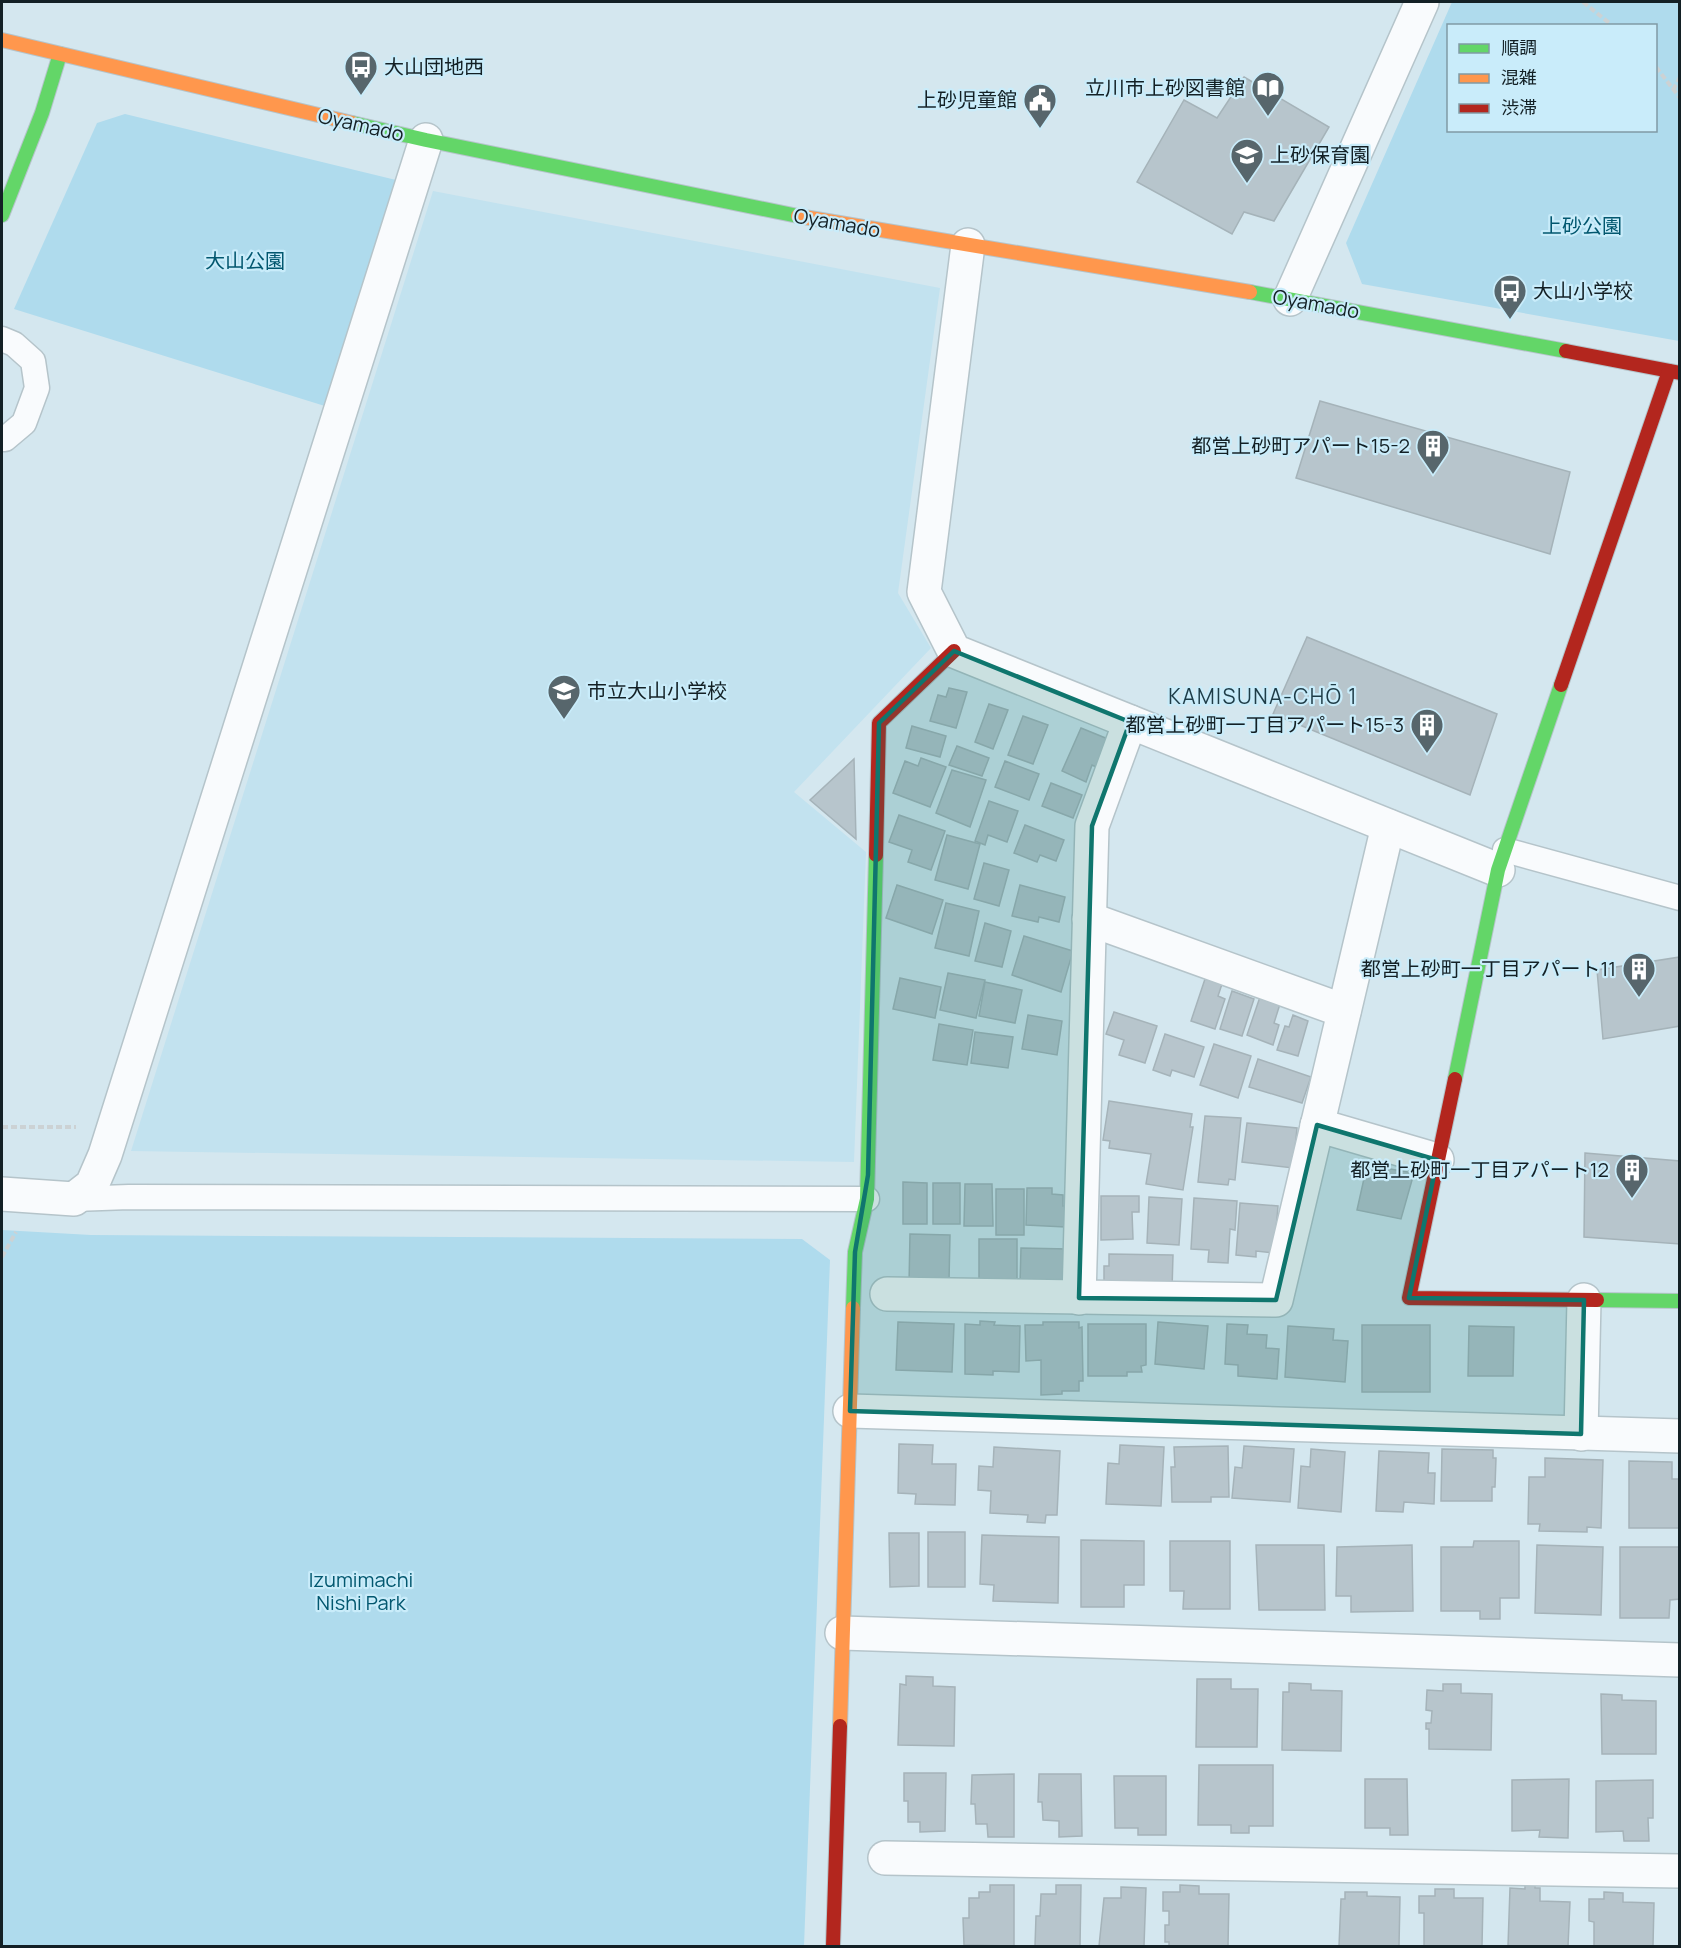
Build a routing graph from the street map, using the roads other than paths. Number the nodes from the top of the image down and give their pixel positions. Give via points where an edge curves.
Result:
1 (1422, 2) edge
2 (2, 40) edge
3 (60, 54) junction
4 (426, 140) junction
5 (2, 215) edge
6 (968, 245) junction
7 (1290, 299) junction
8 (2, 339) edge
9 (1674, 372) edge
10 (2, 439) edge
11 (954, 651) junction
12 (1130, 722) junction
13 (1388, 826) junction
14 (1502, 860) junction
15 (1680, 898) edge
16 (1089, 919) junction
17 (1344, 1011) junction
18 (1317, 1125) junction
19 (1437, 1160) junction
20 (2, 1194) edge
21 (74, 1199) junction
22 (867, 1199) junction
23 (888, 1294) dead end
24 (1079, 1298) junction
25 (1584, 1300) junction
26 (1680, 1301) edge
27 (850, 1411) junction
28 (1581, 1434) junction
29 (1680, 1436) edge
30 (842, 1633) junction
31 (1680, 1660) edge
32 (885, 1858) dead end
33 (1680, 1871) edge
34 (833, 1947) edge

1 - 7 street
2 - 3 street, Oyamado
3 - 4 street, Oyamado
3 - 5 street via 42,113
4 - 6 street, Oyamado via 796,216
4 - 21 street via 105,1155 92,1185
6 - 7 street, Oyamado
6 - 11 street via 924,592
7 - 9 street, Oyamado
8 - 10 lane via 33,361 37,388 24,423
9 - 14 street
11 - 12 street
11 - 22 street via 879,723
12 - 13 street
12 - 16 street via 1092,826
13 - 14 street
13 - 17 street
14 - 15 lane
14 - 19 street
16 - 17 street
16 - 24 street
17 - 18 street
18 - 19 street
18 - 24 street via 1276,1300
19 - 25 street via 1409,1298
20 - 21 street
21 - 22 lane
22 - 27 street via 855,1252
23 - 24 street
25 - 26 street
25 - 28 street
27 - 28 street
27 - 30 street
28 - 29 street
30 - 31 street
30 - 34 street
32 - 33 street

